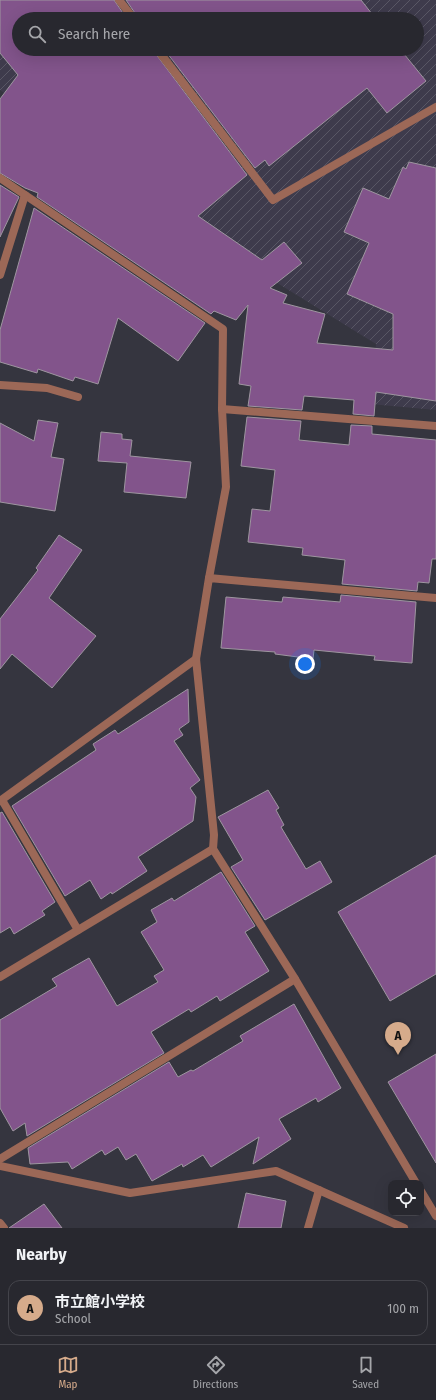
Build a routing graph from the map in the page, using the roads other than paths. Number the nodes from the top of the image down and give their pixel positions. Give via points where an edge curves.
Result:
1 (120, 0) edge
2 (129, 12) edge
3 (162, 56) edge
4 (436, 107) edge
5 (0, 178) edge
6 (25, 195) junction
7 (0, 275) edge
8 (0, 385) edge
9 (78, 397) dead end
10 (222, 408) junction
11 (436, 426) edge
12 (210, 578) junction
13 (436, 598) edge
14 (196, 659) junction
15 (1, 801) edge
16 (213, 849) junction
17 (78, 930) junction
18 (0, 977) edge
19 (295, 979) junction
20 (0, 1159) edge
21 (0, 1166) edge
22 (414, 1180) edge
23 (319, 1190) junction
24 (424, 1196) edge
25 (436, 1216) edge
26 (0, 1223) edge
27 (399, 1227) edge
28 (4, 1228) edge
29 (308, 1228) edge

1 - 2 street
3 - 4 street via 274,200
5 - 6 street
6 - 7 street
6 - 10 street via 223,329
8 - 9 street via 47,388
10 - 11 street
10 - 12 street via 226,487
12 - 13 street
12 - 14 street
14 - 15 street
14 - 16 street via 214,835
15 - 17 street
16 - 17 street
16 - 19 street
17 - 18 street
19 - 20 street
19 - 22 street
21 - 23 street via 130,1193 276,1171
23 - 27 street
23 - 29 street
24 - 25 street
26 - 28 street

